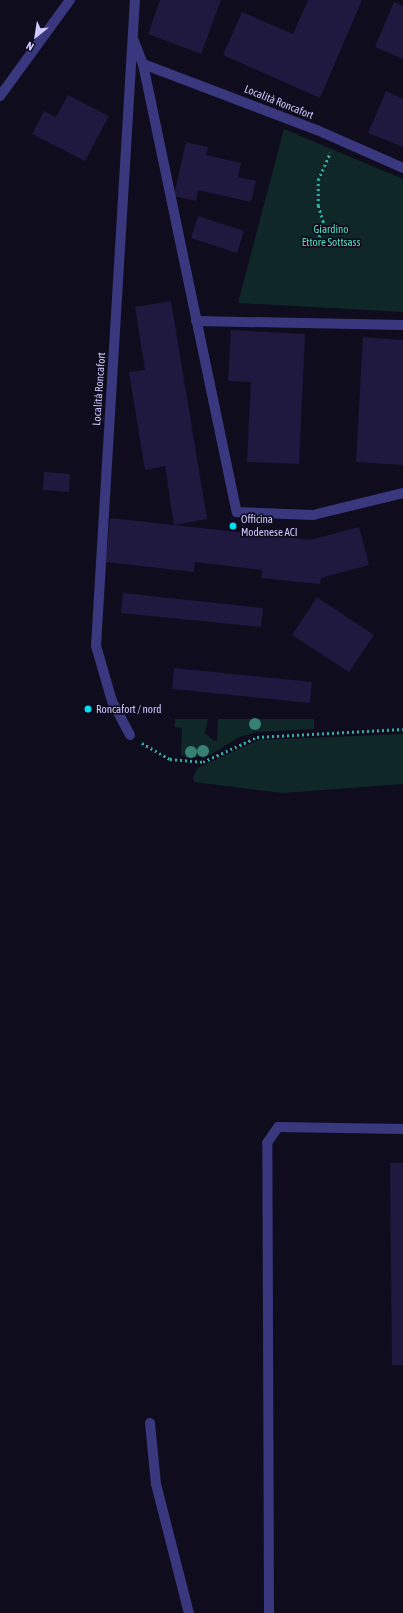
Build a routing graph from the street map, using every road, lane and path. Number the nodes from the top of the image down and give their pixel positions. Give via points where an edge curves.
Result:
1 (70, 0) edge
2 (135, 0) edge
3 (133, 38) junction
4 (143, 64) junction
5 (0, 96) edge
6 (338, 139) junction
7 (403, 168) edge
8 (319, 237) dead end
9 (196, 321) junction
10 (403, 325) edge
11 (403, 492) edge
12 (403, 729) edge
13 (130, 735) joint
14 (403, 1129) edge
15 (150, 1423) dead end
16 (189, 1613) edge
17 (269, 1613) edge

1 - 5 street
2 - 3 street, Località Roncafort
3 - 4 street, Località Roncafort
3 - 13 street, Località Roncafort via 96,646 112,701
4 - 6 street, Località Roncafort
4 - 9 street, Località Roncafort
6 - 7 street, Località Roncafort
6 - 8 path via 318,180 318,206 324,222
9 - 10 street
9 - 11 street, Località Roncafort via 237,512 313,515
12 - 13 path via 257,737 218,757 187,763 164,756
14 - 17 street via 278,1127 267,1143
15 - 16 street via 156,1484

